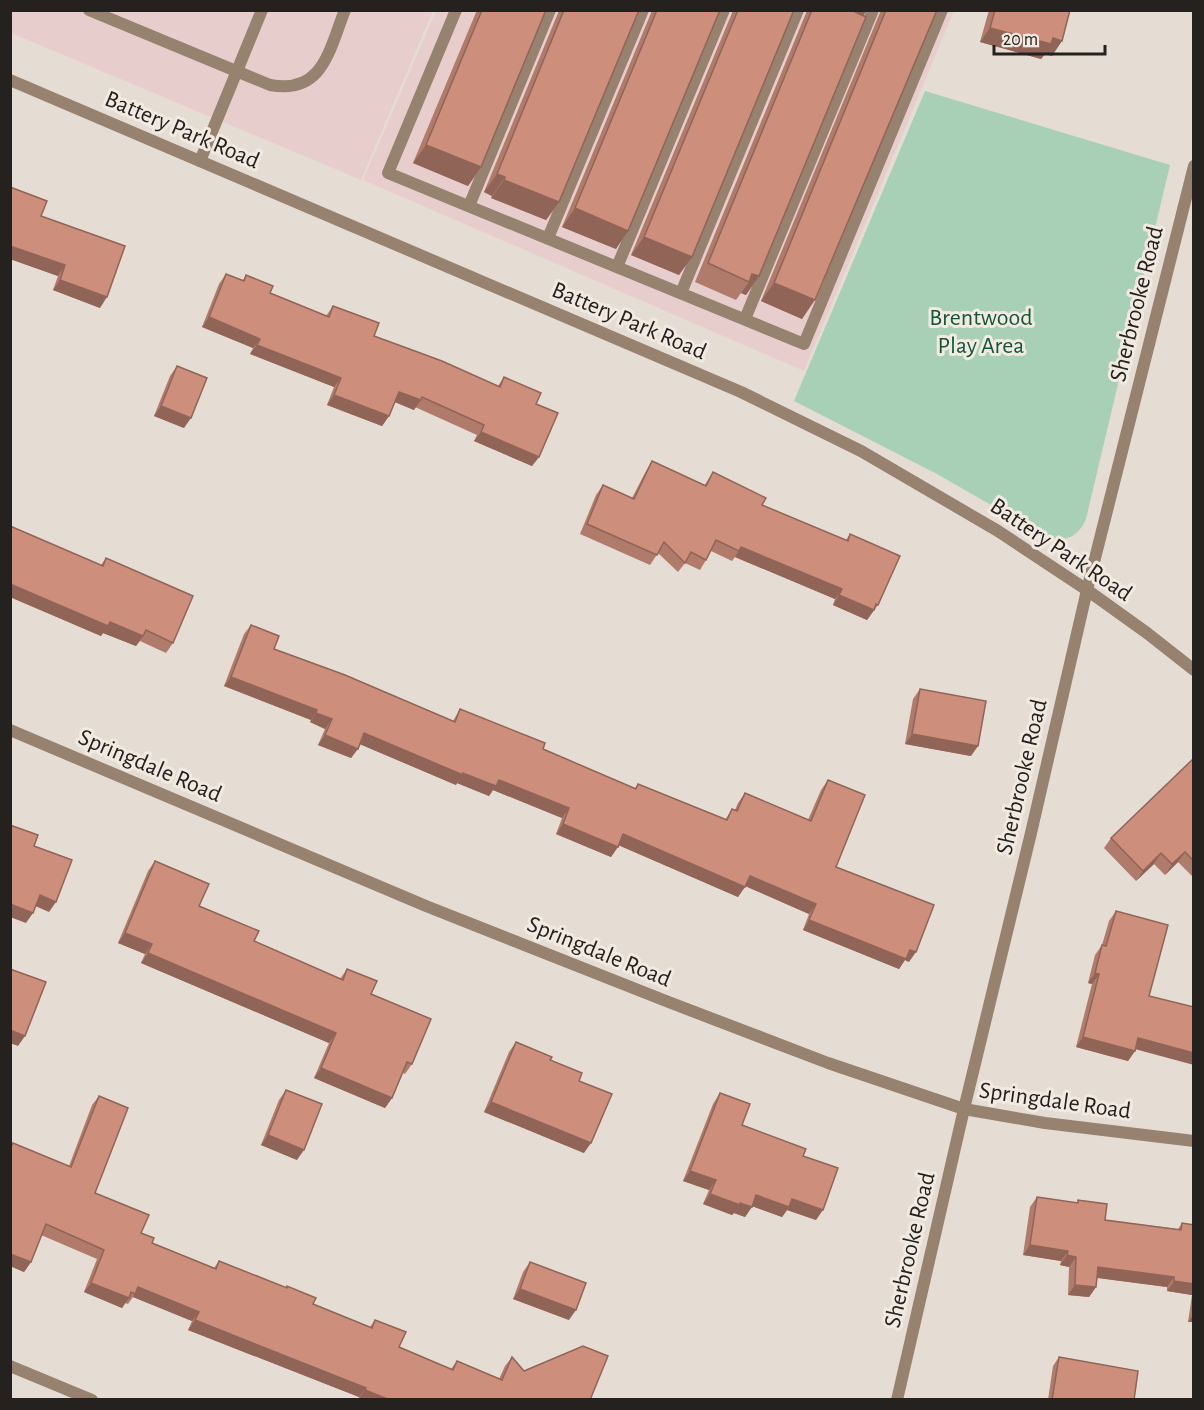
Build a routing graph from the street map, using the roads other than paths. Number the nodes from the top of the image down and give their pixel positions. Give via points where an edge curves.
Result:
1 (89, 10) edge
2 (262, 10) edge
3 (345, 10) edge
4 (456, 10) edge
5 (550, 10) edge
6 (643, 10) edge
7 (724, 10) edge
8 (798, 10) edge
9 (873, 10) edge
10 (942, 10) edge
11 (237, 71) junction
12 (10, 80) edge
13 (200, 161) junction
14 (1194, 166) edge
15 (468, 206) junction
16 (548, 238) junction
17 (617, 267) junction
18 (681, 293) junction
19 (745, 319) junction
20 (1087, 590) junction
21 (1194, 670) edge
22 (10, 730) edge
23 (964, 1109) junction
24 (1194, 1141) edge
25 (10, 1366) edge
26 (92, 1400) edge
27 (897, 1400) edge

1 - 11 street
2 - 11 street
3 - 11 street via 324,62 302,84 286,88 270,85
4 - 15 street via 388,173
5 - 15 street
6 - 16 street
7 - 17 street
8 - 18 street
9 - 19 street via 859,29
10 - 19 street via 804,344
11 - 13 street
12 - 13 street, Battery Park Road
13 - 20 street, Battery Park Road via 741,392 861,451 998,531
14 - 20 street, Sherbrooke Road
15 - 16 street
16 - 17 street
17 - 18 street
18 - 19 street
20 - 21 street, Battery Park Road
20 - 23 street, Sherbrooke Road
22 - 23 street, Springdale Road via 426,906 666,1002
23 - 24 street, Springdale Road
23 - 27 street, Sherbrooke Road
25 - 26 street

